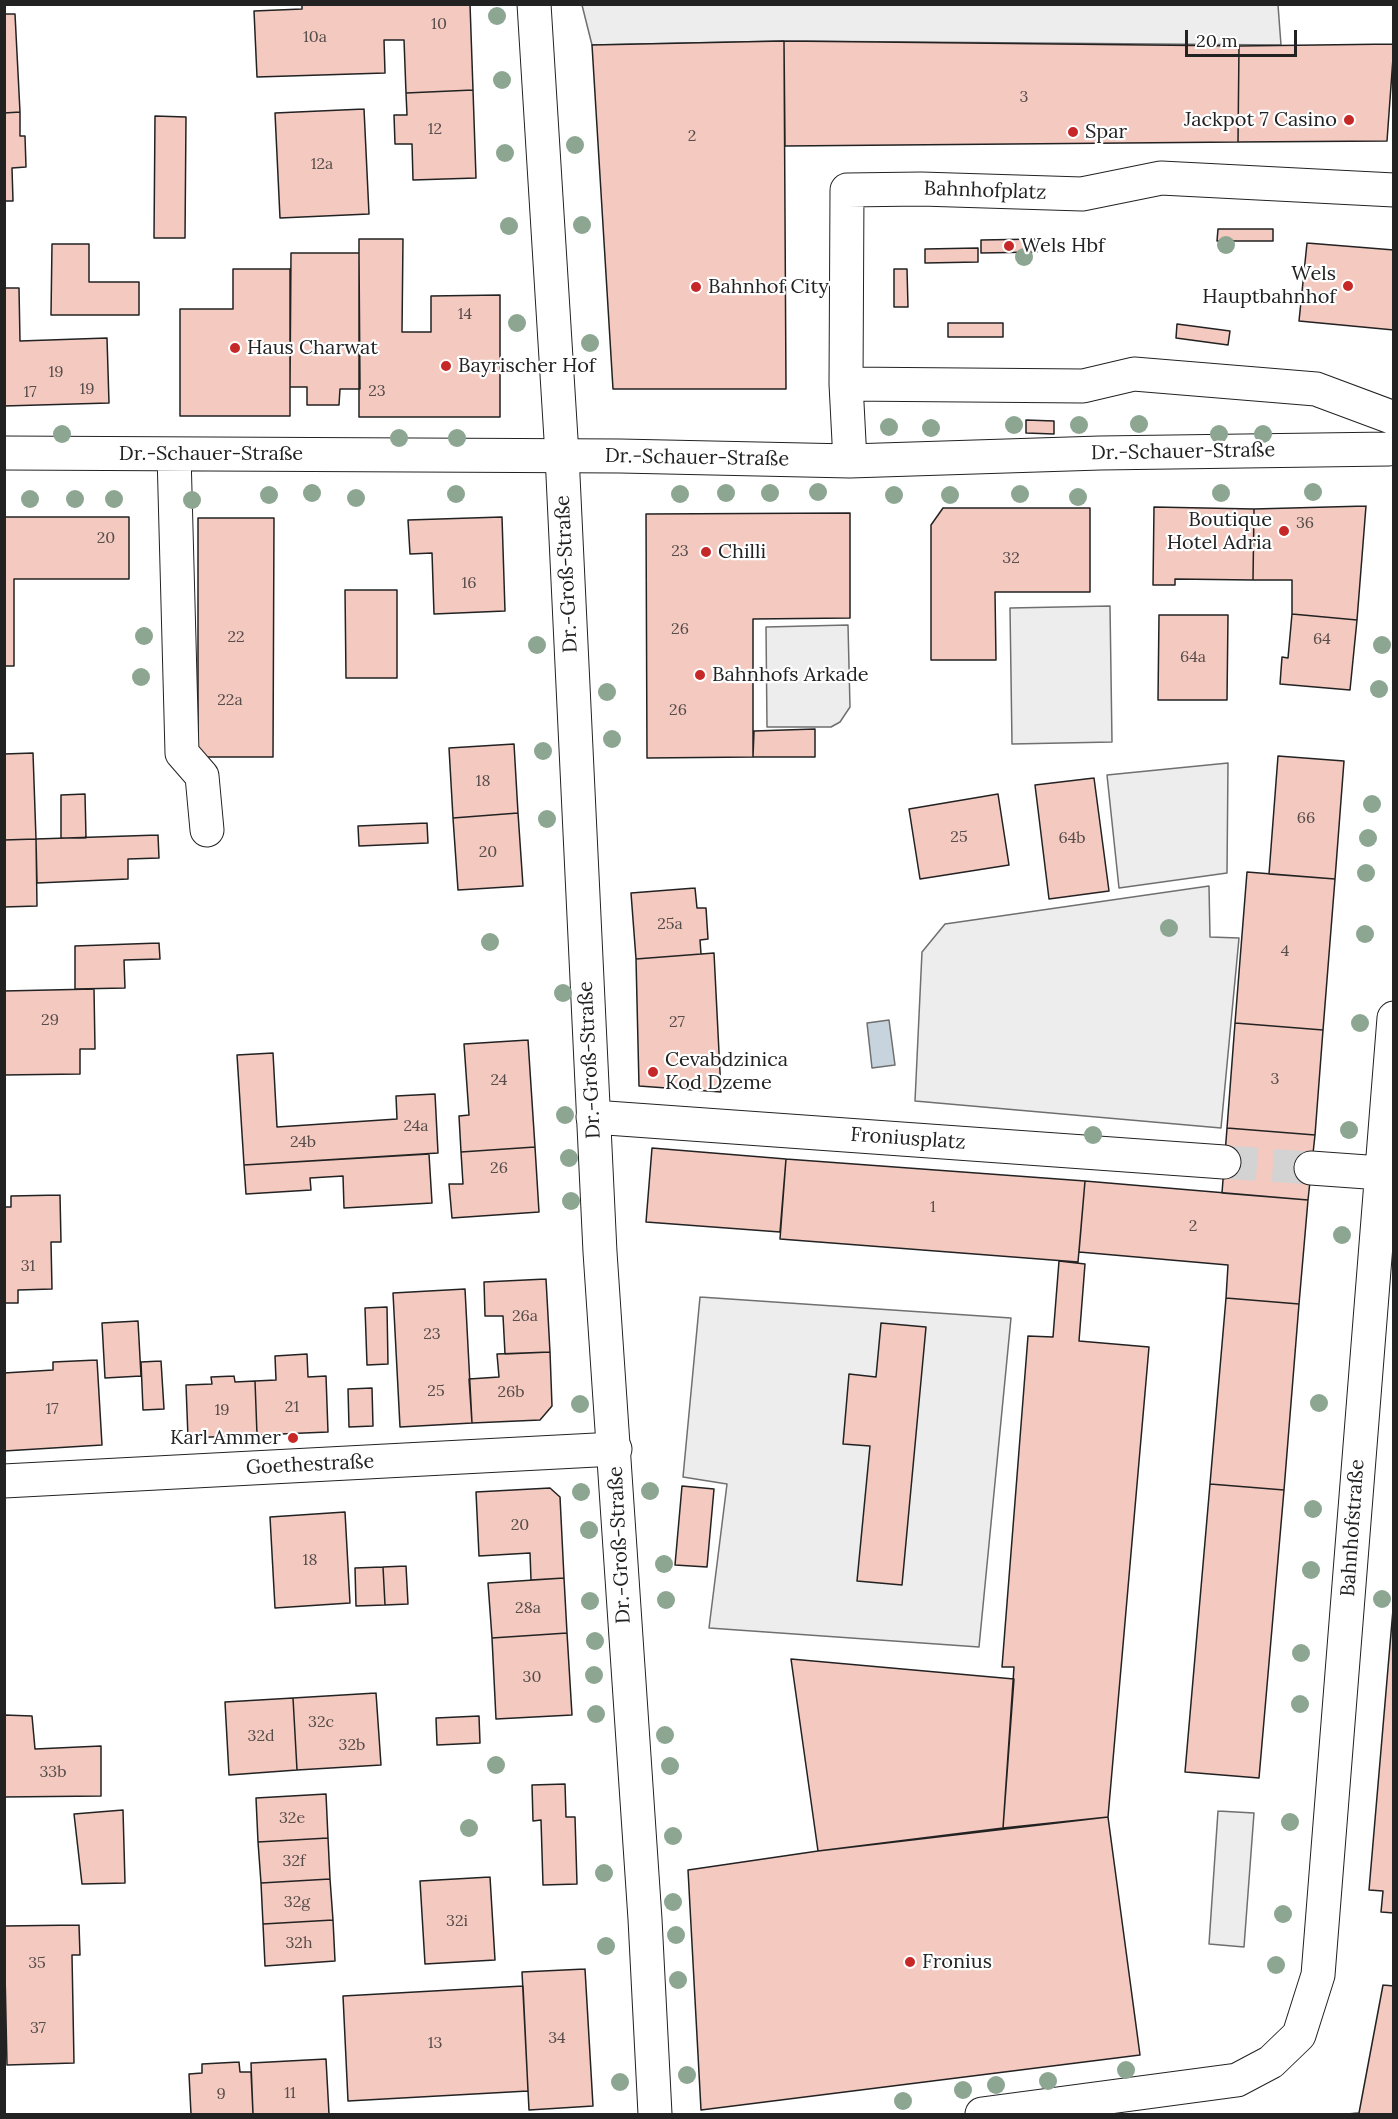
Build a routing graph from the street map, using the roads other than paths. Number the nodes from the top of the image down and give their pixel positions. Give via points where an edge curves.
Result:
1 (534, 4) edge
2 (1394, 190) edge
3 (846, 384) junction
4 (1392, 439) edge
5 (4, 453) edge
6 (174, 454) junction
7 (562, 455) junction
8 (850, 461) junction
9 (207, 830) dead end
10 (1394, 1018) edge
11 (593, 1117) junction
12 (1224, 1162) tunnel mouth
13 (1311, 1168) tunnel mouth
14 (1381, 1173) junction
15 (615, 1449) junction
16 (4, 1481) edge
17 (655, 2115) edge
18 (982, 2115) edge

1 - 7 street, Dr.-Groß-Straße
2 - 3 street, Bahnhofplatz via 1161,178 1082,194 847,190
3 - 4 street via 1083,386 1134,374 1316,389
3 - 8 street, Bahnhofplatz
4 - 8 street, Dr.-Schauer-Straße
5 - 6 street, Dr.-Schauer-Straße
6 - 7 street, Dr.-Schauer-Straße
6 - 9 street via 182,753 202,776
7 - 8 street, Dr.-Schauer-Straße
7 - 11 street, Dr.-Groß-Straße
10 - 14 street, Bahnhofstraße
11 - 12 street, Froniusplatz
11 - 15 street, Dr.-Groß-Straße
13 - 14 street
14 - 18 street, Bahnhofstraße via 1318,1975 1299,2035 1271,2062 1238,2080
15 - 16 street, Goethestraße
15 - 17 street, Dr.-Groß-Straße

